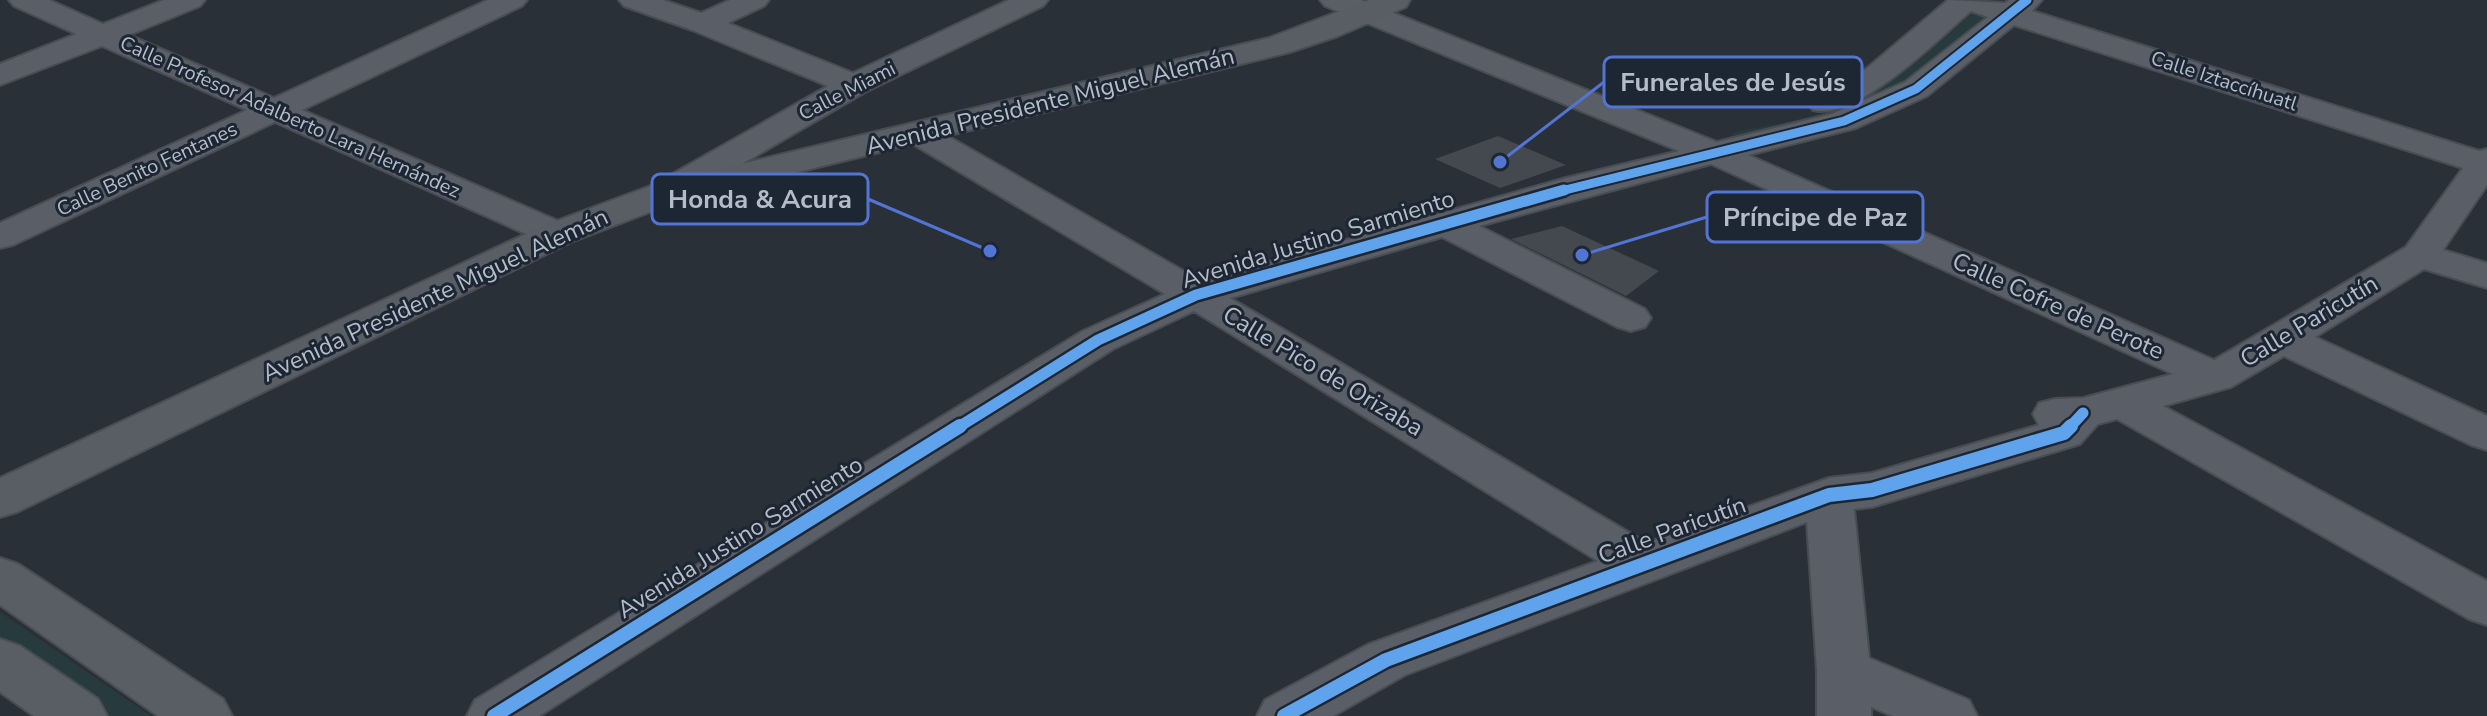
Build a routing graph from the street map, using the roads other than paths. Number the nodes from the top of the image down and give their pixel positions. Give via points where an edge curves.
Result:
1 (24, 0) edge
2 (190, 0) edge
3 (446, 0) edge
4 (512, 0) edge
5 (634, 0) edge
6 (754, 0) edge
7 (1033, 0) edge
8 (1966, 0) edge
9 (1366, 4) edge
10 (2019, 6) edge
11 (483, 13) junction
12 (703, 24) junction
13 (103, 34) junction
14 (0, 75) edge
15 (854, 85) junction
16 (275, 111) junction
17 (918, 133) junction
18 (1700, 147) junction
19 (2484, 161) edge
20 (666, 193) junction
21 (1445, 224) junction
22 (557, 234) junction
23 (0, 237) edge
24 (2420, 255) junction
25 (2487, 276) edge
26 (1196, 295) junction
27 (1631, 318) dead end
28 (2283, 339) junction
29 (2216, 377) junction
30 (2102, 408) junction
31 (2487, 434) edge
32 (1829, 495) junction
33 (0, 499) edge
34 (1643, 564) junction
35 (0, 578) edge
36 (2487, 605) edge
37 (0, 662) edge
38 (1844, 693) edge
39 (78, 716) edge
40 (203, 716) edge
41 (494, 716) edge
42 (1284, 716) edge
43 (1950, 716) edge

1 - 13 street, Calle Profesor Adalberto Lara Hernández
2 - 13 street
3 - 11 street
4 - 11 street, Calle Benito Fentanes
5 - 12 street
6 - 12 street
7 - 15 street, Calle Miami
8 - 10 street, Calle Iztaccíhuatl
8 - 18 street, Avenida Justino Sarmiento via 1851,92
9 - 17 main road, Avenida Presidente Miguel Alemán via 1279,45
9 - 18 street, Calle Cofre de Perote
10 - 18 street, Avenida Justino Sarmiento via 1916,89 1881,107 1844,121
10 - 19 street, Calle Iztaccíhuatl
11 - 16 street, Calle Benito Fentanes
12 - 15 street
13 - 14 street
13 - 16 street, Calle Profesor Adalberto Lara Hernández
15 - 20 street, Calle Miami
16 - 22 street, Calle Profesor Adalberto Lara Hernández
16 - 23 street, Calle Benito Fentanes
17 - 20 main road, Avenida Presidente Miguel Alemán
17 - 26 street, Calle Pico de Orizaba
18 - 21 street, Avenida Justino Sarmiento
18 - 29 street, Calle Cofre de Perote
19 - 24 street, Calle Paricutín
20 - 22 main road, Avenida Presidente Miguel Alemán
21 - 26 street, Avenida Justino Sarmiento
21 - 27 street
22 - 33 main road, Avenida Presidente Miguel Alemán
24 - 25 street
24 - 28 street, Calle Paricutín
26 - 34 street, Calle Pico de Orizaba
26 - 41 street, Avenida Justino Sarmiento via 1098,340
28 - 29 street, Calle Paricutín
28 - 31 street
29 - 30 street, Calle Paricutín
30 - 32 street, Calle Paricutín via 2064,433 1872,490
30 - 36 street
32 - 34 street, Calle Paricutín
32 - 38 street
34 - 42 street, Calle Paricutín via 1386,660
35 - 40 main road
37 - 39 main road
38 - 43 street

